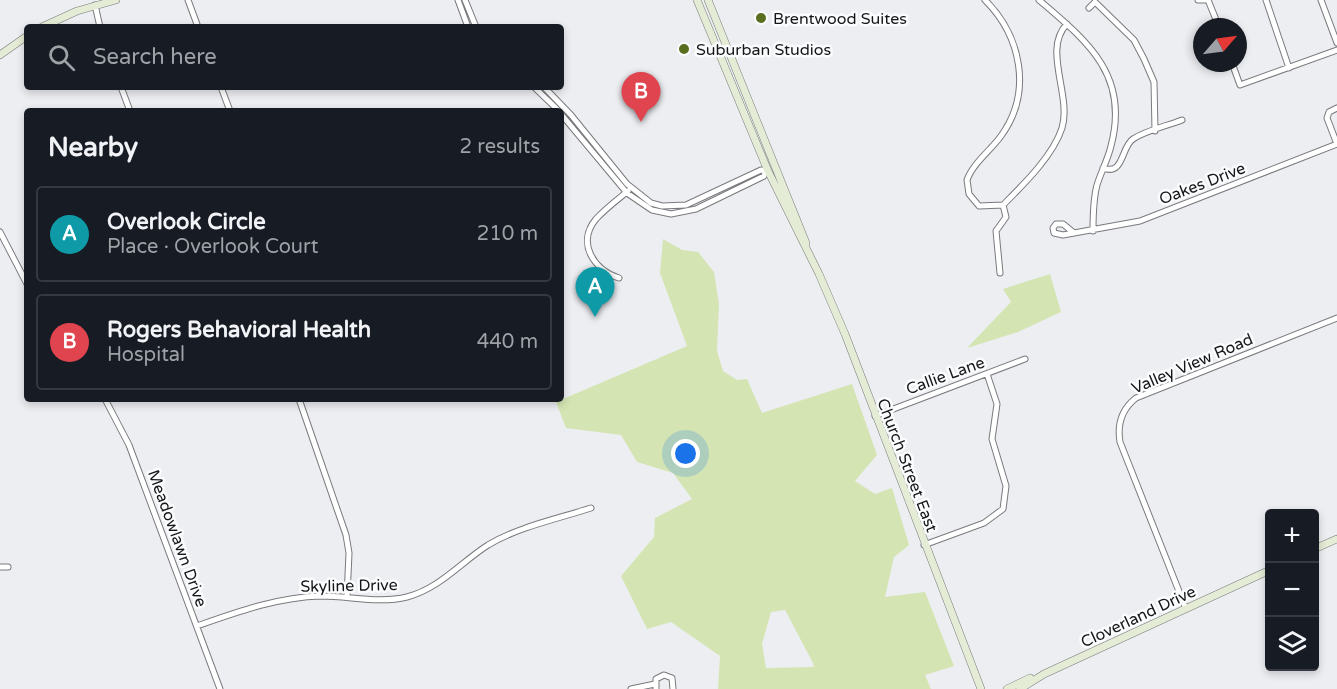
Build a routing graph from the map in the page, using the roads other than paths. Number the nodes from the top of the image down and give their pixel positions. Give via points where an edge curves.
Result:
1 (116, 0) edge
2 (188, 0) edge
3 (458, 0) edge
4 (465, 0) edge
5 (697, 0) edge
6 (708, 0) edge
7 (985, 0) edge
8 (1040, 0) edge
9 (1198, 0) edge
10 (1207, 0) edge
11 (1266, 0) edge
12 (1321, 0) edge
13 (95, 5) junction
14 (1089, 8) dead end
15 (1215, 18) edge
16 (49, 24) edge
17 (99, 24) edge
18 (197, 24) edge
19 (467, 24) edge
20 (475, 24) edge
21 (1067, 24) junction
22 (24, 38) edge
23 (1337, 43) edge
24 (1337, 50) edge
25 (0, 55) edge
26 (1289, 68) junction
27 (1235, 72) edge
28 (122, 90) edge
29 (221, 90) edge
30 (537, 90) edge
31 (547, 90) edge
32 (129, 108) edge
33 (229, 108) edge
34 (556, 108) edge
35 (1337, 108) edge
36 (564, 117) edge
37 (1182, 120) dead end
38 (1155, 131) junction
39 (1337, 144) edge
40 (1103, 168) junction
41 (766, 172) junction
42 (629, 190) junction
43 (1003, 205) junction
44 (1093, 231) junction
45 (0, 232) edge
46 (1074, 233) dead end
47 (808, 252) junction
48 (1000, 273) dead end
49 (24, 278) edge
50 (619, 278) dead end
51 (1337, 318) edge
52 (1025, 360) dead end
53 (987, 374) junction
54 (107, 402) edge
55 (300, 402) edge
56 (875, 416) junction
57 (591, 508) dead end
58 (1337, 539) edge
59 (924, 545) junction
60 (1319, 547) edge
61 (0, 567) edge
62 (8, 567) dead end
63 (1265, 572) edge
64 (348, 597) junction
65 (1186, 609) junction
66 (197, 626) junction
67 (1044, 674) junction
68 (655, 686) edge
69 (220, 689) edge
70 (631, 689) edge
71 (673, 689) edge
72 (981, 689) edge
73 (1006, 689) edge
74 (1020, 689) edge

1 - 13 main road
2 - 18 street
3 - 19 street
4 - 20 street
5 - 41 main road, Church Street East
6 - 47 main road, Church Street East
7 - 43 street via 1004,22 1015,45 1019,81 1008,123 970,172 966,187 979,206
8 - 21 street
9 - 10 street
10 - 15 street
11 - 26 street
12 - 23 street
13 - 16 main road
13 - 17 street
14 - 38 street via 1095,2 1137,44 1153,80
21 - 40 street via 1098,56 1113,97 1115,129
21 - 43 street via 1058,42 1065,109 1061,130 1041,162
22 - 25 main road
24 - 26 street
26 - 27 street via 1240,85
28 - 32 street
29 - 33 street
30 - 34 street
31 - 42 street via 566,108
35 - 39 street via 1327,118
36 - 42 street
37 - 38 street
38 - 40 street via 1131,141 1116,167
39 - 44 street, Oakes Drive via 1149,218
40 - 44 street via 1095,196
41 - 42 street via 761,170 674,207 651,203
41 - 47 main road, Church Street East
42 - 50 street via 596,220 587,241 595,263
43 - 48 street via 1006,217 996,233
44 - 46 street, Oakes Drive
45 - 49 street
47 - 56 main road, Church Street East
51 - 65 street, Valley View Road via 1136,398 1123,413 1120,442
52 - 53 street, Callie Lane
53 - 56 street, Callie Lane
53 - 59 street via 997,404 992,439 1006,486 1003,508 984,523
54 - 66 street, Meadowlawn Drive via 129,445
55 - 64 street via 346,535
56 - 59 main road, Church Street East
57 - 64 street, Skyline Drive via 499,540 418,593 383,600
58 - 60 main road
59 - 72 main road, Church Street East
61 - 62 street
63 - 65 main road, Cloverland Drive
64 - 66 street, Skyline Drive via 291,600 239,611
65 - 67 main road, Cloverland Drive
66 - 69 street, Meadowlawn Drive
67 - 73 main road
67 - 74 main road, Cloverland Drive
68 - 70 street
68 - 71 street via 658,677 667,675 674,681

